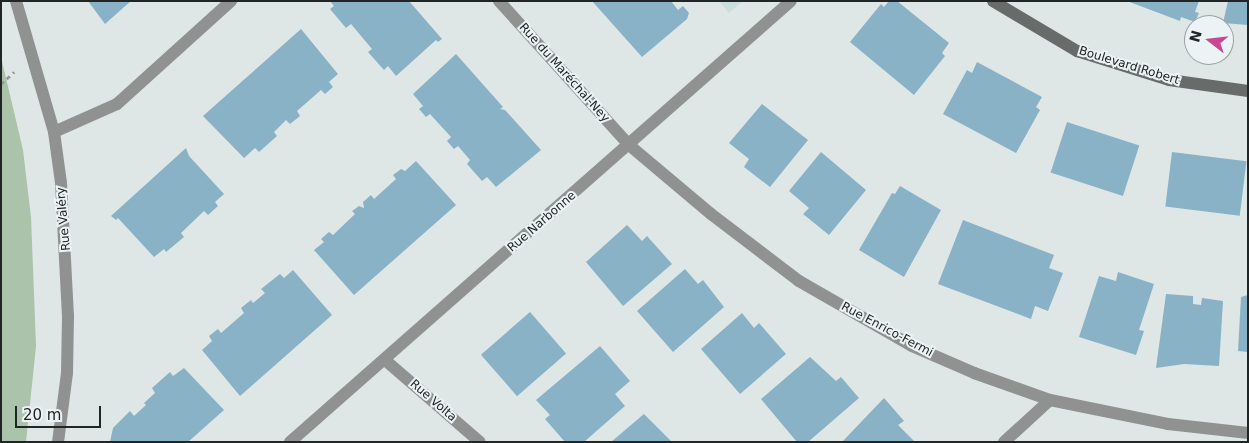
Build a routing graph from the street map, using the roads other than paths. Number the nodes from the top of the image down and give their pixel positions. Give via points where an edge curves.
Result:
1 (16, 1) edge
2 (231, 1) edge
3 (500, 1) edge
4 (791, 1) edge
5 (993, 1) edge
6 (1248, 91) edge
7 (54, 132) junction
8 (629, 145) junction
9 (385, 360) junction
10 (1050, 400) junction
11 (1248, 433) edge
12 (58, 442) edge
13 (290, 442) edge
14 (480, 442) edge
15 (1004, 442) edge

1 - 7 street, Rue Valéry
2 - 7 street via 117,104
3 - 8 street, Rue du Maréchal-Ney
4 - 8 street, Rue Narbonne
5 - 6 street, Boulevard Robert via 1077,50 1169,80
7 - 12 street, Rue Valéry via 67,251 68,316 67,373
8 - 9 street, Rue Narbonne
8 - 10 street, Rue Enrico-Fermi via 710,214 799,281 912,346 974,373
9 - 13 street, Rue Narbonne
9 - 14 street, Rue Volta
10 - 11 street, Rue Enrico-Fermi via 1168,424
10 - 15 street

